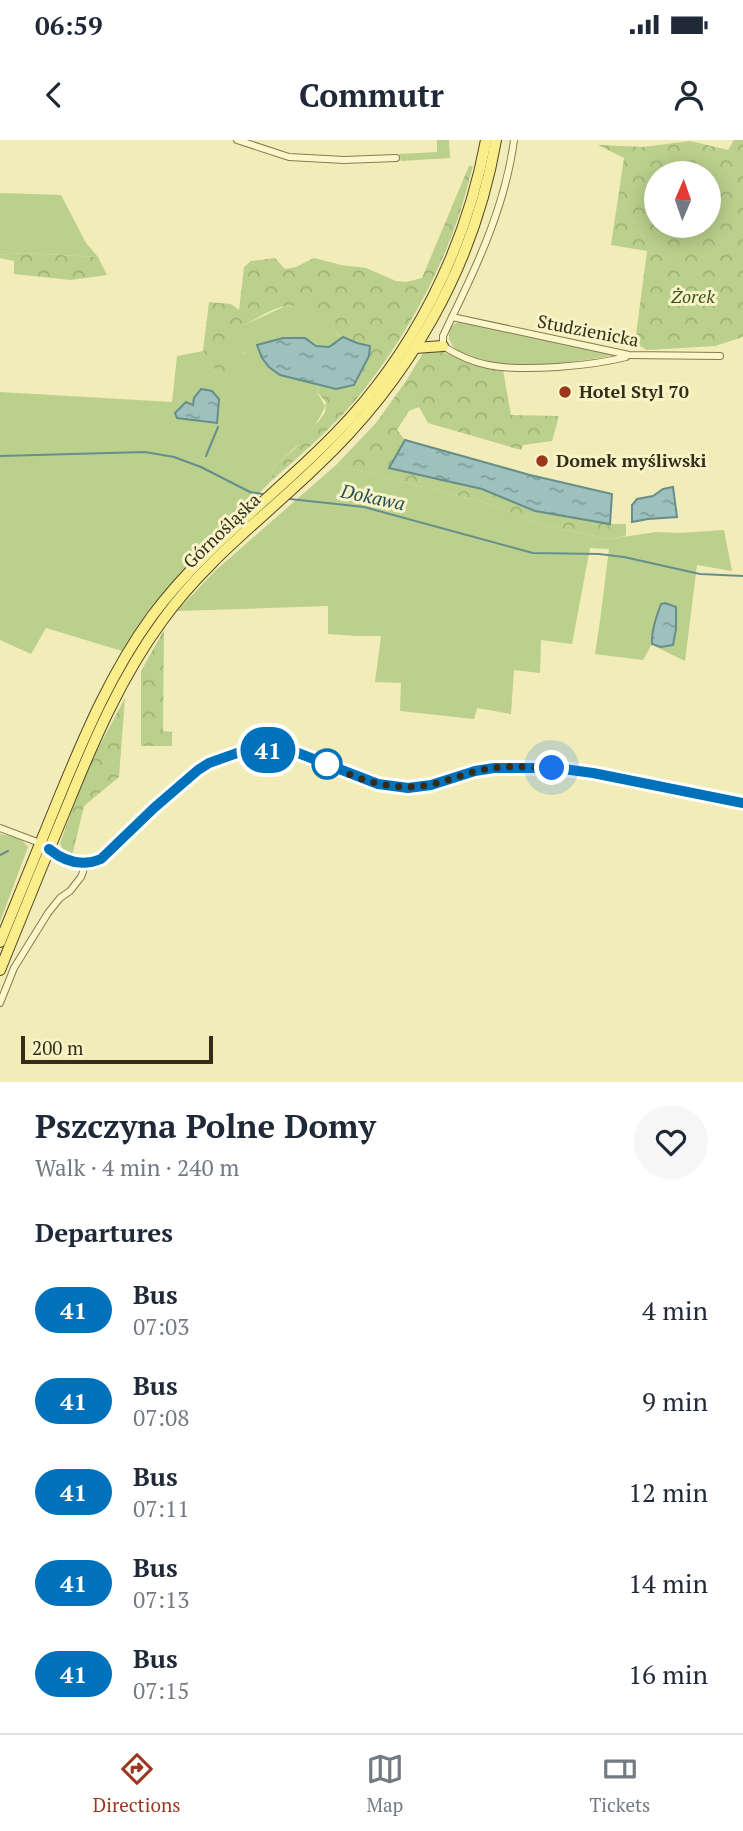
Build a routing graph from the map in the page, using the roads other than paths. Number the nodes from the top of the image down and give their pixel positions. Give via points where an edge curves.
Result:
1 (237, 140) edge
2 (486, 140) edge
3 (496, 140) edge
4 (514, 140) edge
5 (396, 158) dead end
6 (452, 317) junction
7 (443, 346) junction
8 (415, 348) junction
9 (629, 355) junction
10 (720, 356) dead end
11 (283, 490) junction
12 (743, 803) edge
13 (0, 828) edge
14 (45, 846) junction
15 (84, 863) junction
16 (0, 942) edge
17 (0, 970) edge
18 (0, 1003) edge

1 - 5 street via 289,157
2 - 11 main road, Górnośląska via 456,243 412,333 358,408
3 - 8 main road, Górnośląska via 481,204 458,267
4 - 6 street via 491,230
6 - 7 street
6 - 9 street, Studzienicka
7 - 8 main road
7 - 9 street via 470,360 504,368 591,363
8 - 11 main road, Górnośląska via 367,415 332,452
9 - 10 street, Studzienicka
11 - 14 main road, Górnośląska via 195,580 162,621 102,723
12 - 15 street via 556,768 494,768 408,788 378,784 298,753 253,750 198,770 107,854
13 - 14 street
14 - 15 street via 66,860
14 - 16 main road, Górnośląska
14 - 17 main road, Górnośląska
15 - 18 street via 81,877 48,913 19,959

